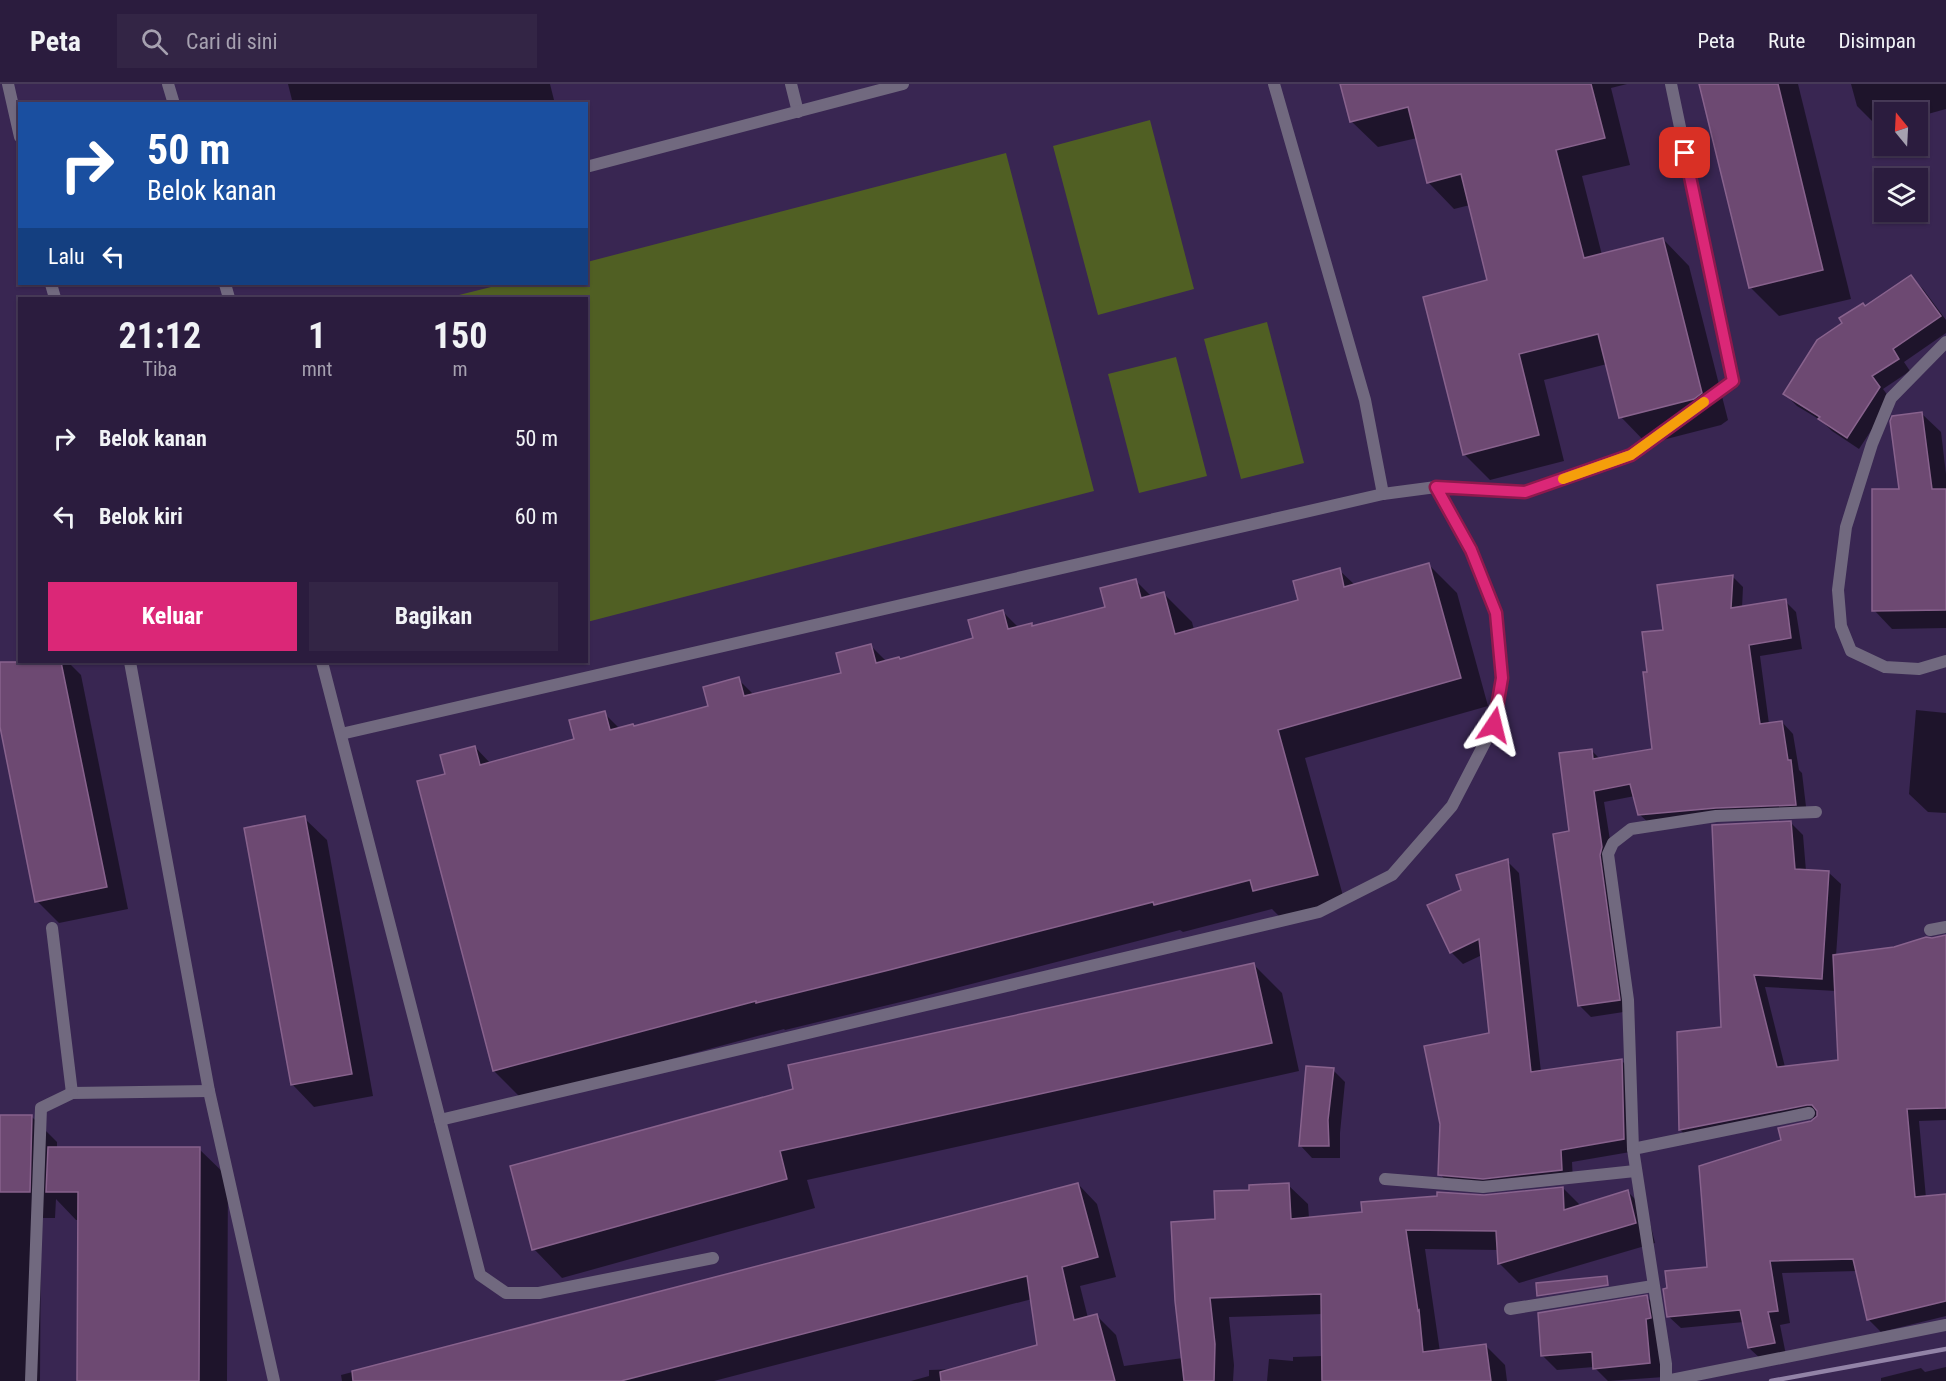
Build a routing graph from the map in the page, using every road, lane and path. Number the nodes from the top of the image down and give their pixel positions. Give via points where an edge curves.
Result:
1 (8, 84) edge
2 (168, 84) edge
3 (791, 84) edge
4 (903, 84) edge
5 (1274, 84) edge
6 (1671, 84) edge
7 (173, 102) edge
8 (798, 112) junction
9 (18, 128) edge
10 (588, 166) edge
11 (1946, 342) edge
12 (1436, 487) junction
13 (1383, 495) junction
14 (1946, 661) edge
15 (130, 663) edge
16 (322, 663) edge
17 (341, 734) junction
18 (1816, 812) dead end
19 (1946, 927) edge
20 (52, 928) dead end
21 (1930, 930) dead end
22 (209, 1091) junction
23 (72, 1093) junction
24 (1809, 1113) dead end
25 (440, 1120) junction
26 (1633, 1149) junction
27 (1635, 1171) junction
28 (1385, 1179) dead end
29 (712, 1258) dead end
30 (1653, 1286) junction
31 (1510, 1309) dead end
32 (1946, 1325) edge
33 (32, 1381) edge
34 (274, 1381) edge
35 (1665, 1381) edge

1 - 9 street
2 - 7 street
3 - 8 street
4 - 8 street
5 - 13 street via 1365,400
6 - 12 street via 1733,381 1631,455 1536,489 1525,492
8 - 10 street
11 - 14 street via 1891,398 1846,527 1838,590 1841,626 1851,651 1885,667 1919,669
12 - 13 street
12 - 25 street via 1471,550 1496,613 1502,678 1494,725 1452,806 1392,875 1319,912
13 - 17 street
15 - 22 street
16 - 17 street
17 - 25 street
18 - 26 street via 1716,816 1631,829 1613,843 1608,854 1628,1000
19 - 21 street
20 - 23 street
22 - 23 street
22 - 34 street
23 - 33 street via 41,1108
24 - 26 street
25 - 29 street via 480,1275 506,1293 539,1293
26 - 27 street
27 - 28 street via 1483,1187
27 - 30 street
30 - 31 street
30 - 35 street via 1666,1364
32 - 35 street

